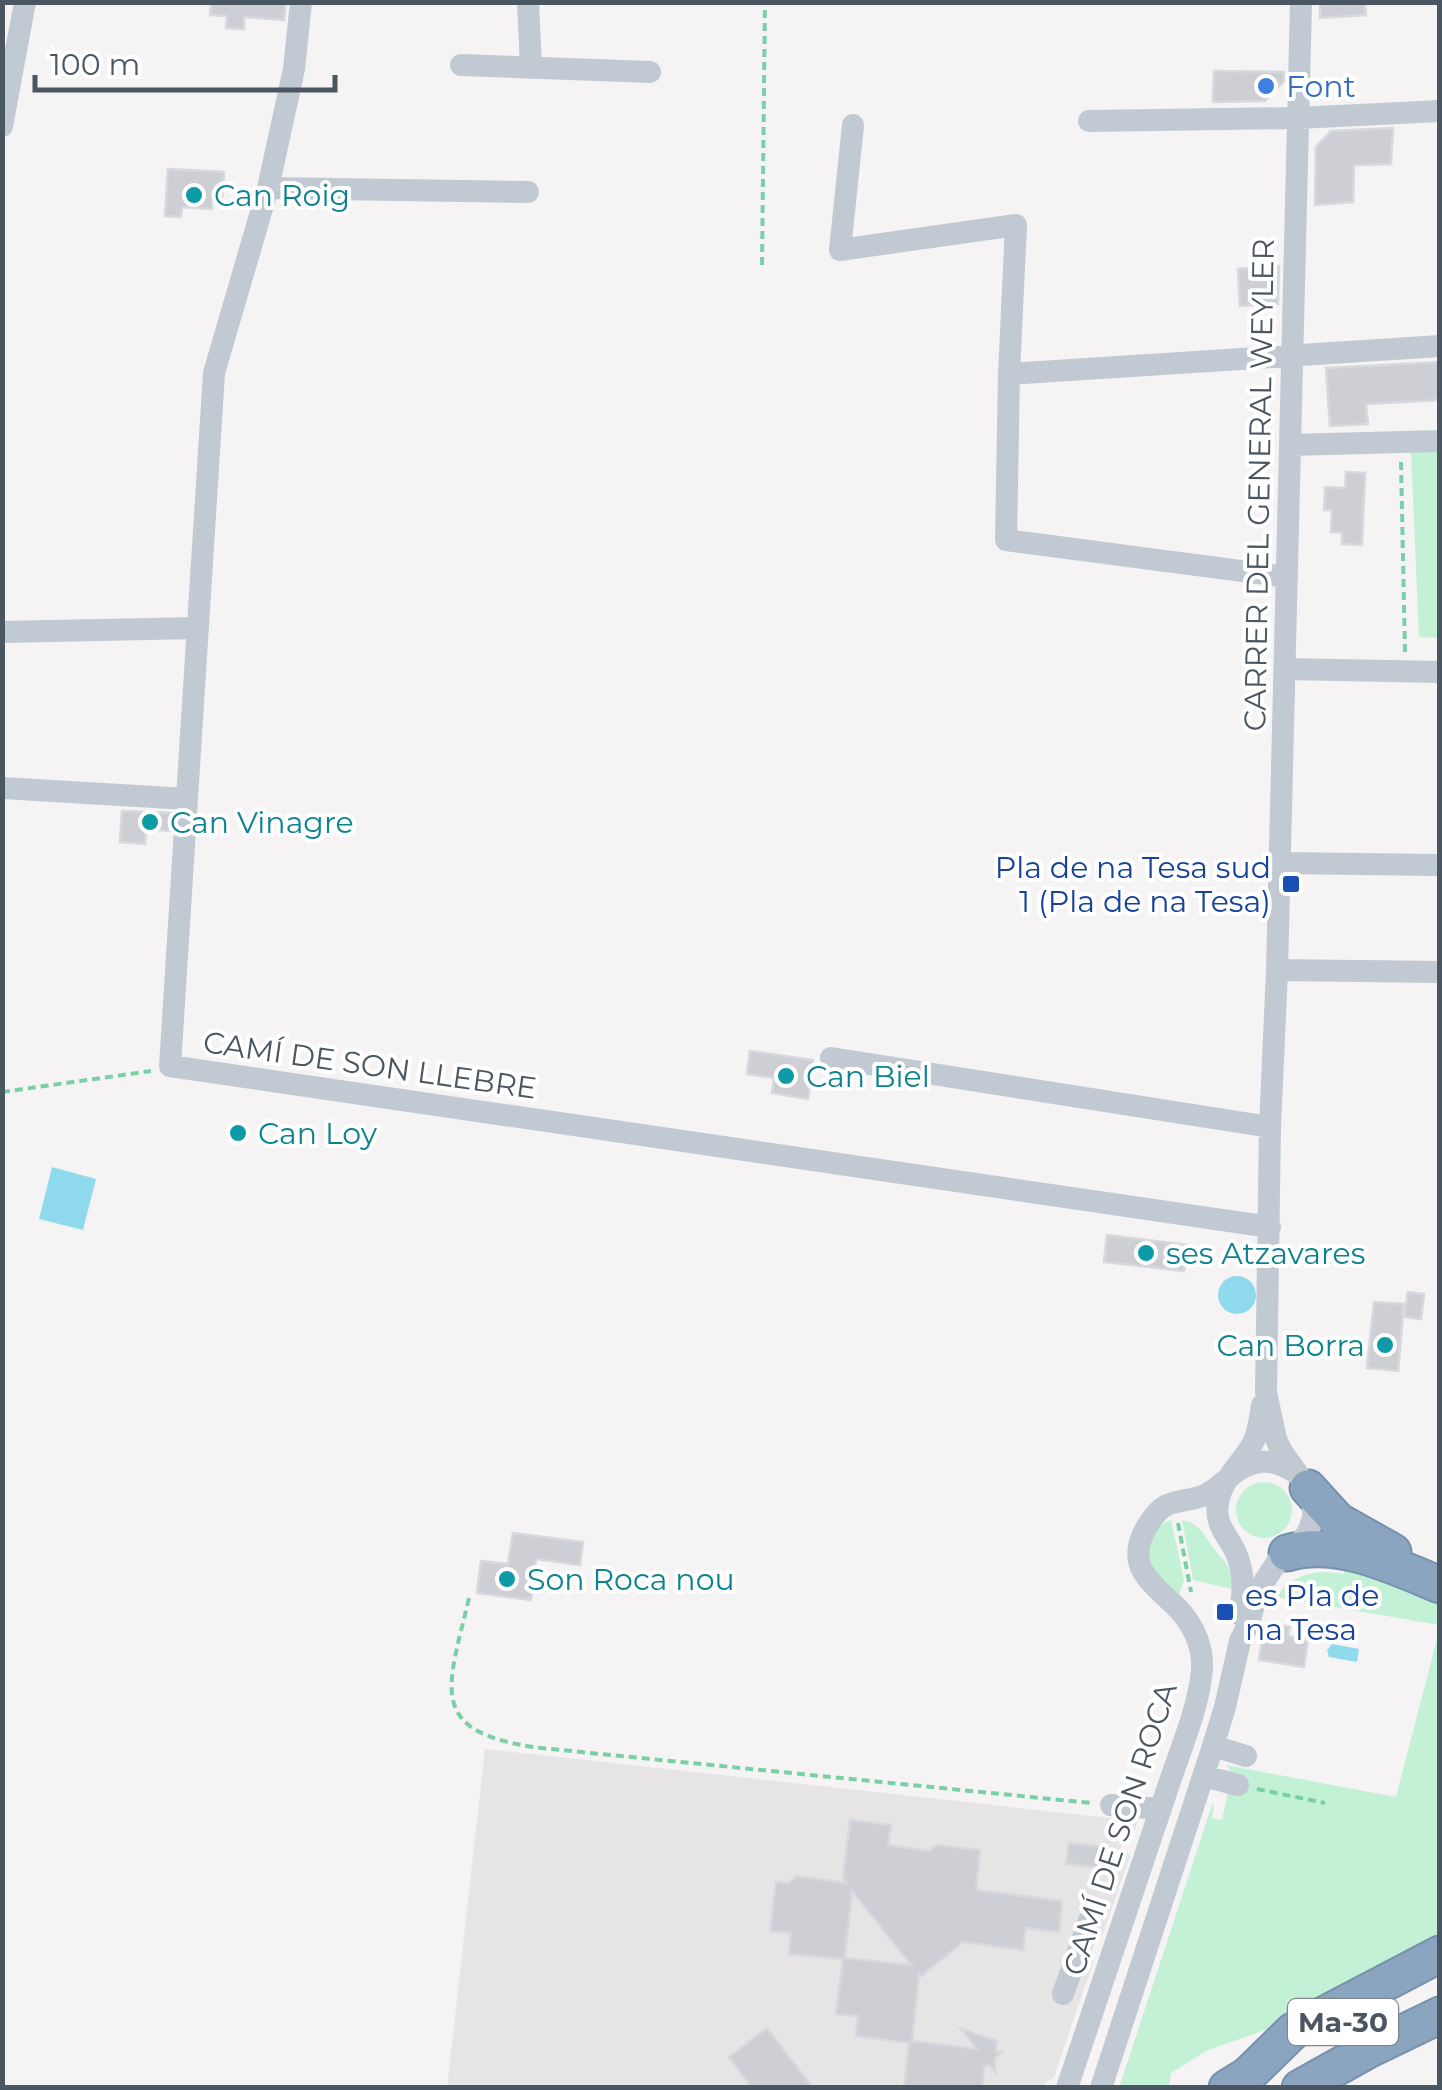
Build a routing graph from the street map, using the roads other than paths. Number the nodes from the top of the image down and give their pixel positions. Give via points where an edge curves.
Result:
1 (25, 2) edge
2 (301, 2) edge
3 (528, 2) edge
4 (1301, 2) edge
5 (461, 66) dead end
6 (531, 68) junction
7 (650, 72) dead end
8 (1440, 111) edge
9 (1298, 118) junction
10 (1089, 121) dead end
11 (853, 125) dead end
12 (2, 126) edge
13 (268, 188) junction
14 (528, 192) dead end
15 (1440, 346) edge
16 (1292, 356) junction
17 (1008, 374) junction
18 (1440, 441) edge
19 (1290, 445) junction
20 (1287, 578) junction
21 (198, 628) junction
22 (2, 632) edge
23 (1285, 669) junction
24 (1440, 672) edge
25 (2, 788) edge
26 (187, 800) junction
27 (1280, 863) junction
28 (1440, 865) edge
29 (1278, 970) junction
30 (1440, 972) edge
31 (831, 1058) dead end
32 (1270, 1128) junction
33 (1270, 1227) junction
34 (1266, 1392) junction
35 (1228, 1478) junction
36 (1304, 1482) junction
37 (1154, 1519) junction
38 (1228, 1540) junction
39 (1287, 1553) junction
40 (1440, 1572) edge
41 (1440, 1585) edge
42 (1240, 1641) junction
43 (1213, 1746) junction
44 (1246, 1756) dead end
45 (1204, 1776) junction
46 (1238, 1784) road end
47 (1111, 1806) road end
48 (1161, 1809) junction
49 (1124, 1842) dead end
50 (1148, 1844) junction
51 (1089, 1921) dead end
52 (1080, 1946) junction
53 (1114, 1948) junction
54 (1440, 1954) edge
55 (1440, 1973) edge
56 (1063, 1994) dead end
57 (1440, 2015) edge
58 (1238, 2081) edge
59 (1066, 2088) edge
60 (1101, 2088) edge
61 (1300, 2088) edge

1 - 12 street
2 - 13 street, CAMÍ DE SON LLEBRE
3 - 6 street
4 - 9 street, CARRER DEL GENERAL WEYLER
5 - 6 street
6 - 7 street
8 - 9 street
9 - 10 street
9 - 16 street, CARRER DEL GENERAL WEYLER
11 - 17 street via 840,250 1016,225
13 - 14 street
13 - 21 street, CAMÍ DE SON LLEBRE via 214,374
15 - 16 street
16 - 17 street
16 - 19 street, CARRER DEL GENERAL WEYLER
17 - 20 street via 1006,540
18 - 19 street
19 - 20 street, CARRER DEL GENERAL WEYLER
20 - 23 street, CARRER DEL GENERAL WEYLER
21 - 22 street
21 - 26 street, CAMÍ DE SON LLEBRE
23 - 24 street
23 - 27 street, CARRER DEL GENERAL WEYLER
25 - 26 street
26 - 33 street, CAMÍ DE SON LLEBRE via 170,1066
27 - 28 street
27 - 29 street, CARRER DEL GENERAL WEYLER
29 - 30 street
29 - 32 street, CARRER DEL GENERAL WEYLER
31 - 32 street
32 - 33 street, CARRER DEL GENERAL WEYLER
33 - 34 street, CARRER DEL GENERAL WEYLER
34 - 35 street via 1257,1434
34 - 36 street via 1276,1439
35 - 36 street via 1255,1462 1271,1462
35 - 37 street via 1203,1496 1163,1506
35 - 38 street via 1217,1507
36 - 39 street via 1313,1518 1300,1544
36 - 40 highway via 1358,1534
37 - 38 street via 1190,1513
37 - 48 street, CAMÍ DE SON ROCA via 1140,1542 1140,1564 1149,1583 1192,1627 1202,1659
38 - 39 street via 1258,1558
38 - 42 street via 1242,1577
39 - 41 highway via 1310,1548 1349,1554
39 - 42 street via 1258,1591
42 - 43 street
43 - 44 street
43 - 45 street
45 - 46 street
45 - 60 street
47 - 48 street
48 - 50 street, CAMÍ DE SON ROCA
49 - 50 street
50 - 53 street, CAMÍ DE SON ROCA
51 - 52 street
52 - 53 street
52 - 56 street
53 - 59 street, CAMÍ DE SON ROCA
54 - 58 highway via 1293,2031
55 - 58 highway, Ma-30
57 - 61 highway, Ma-30

